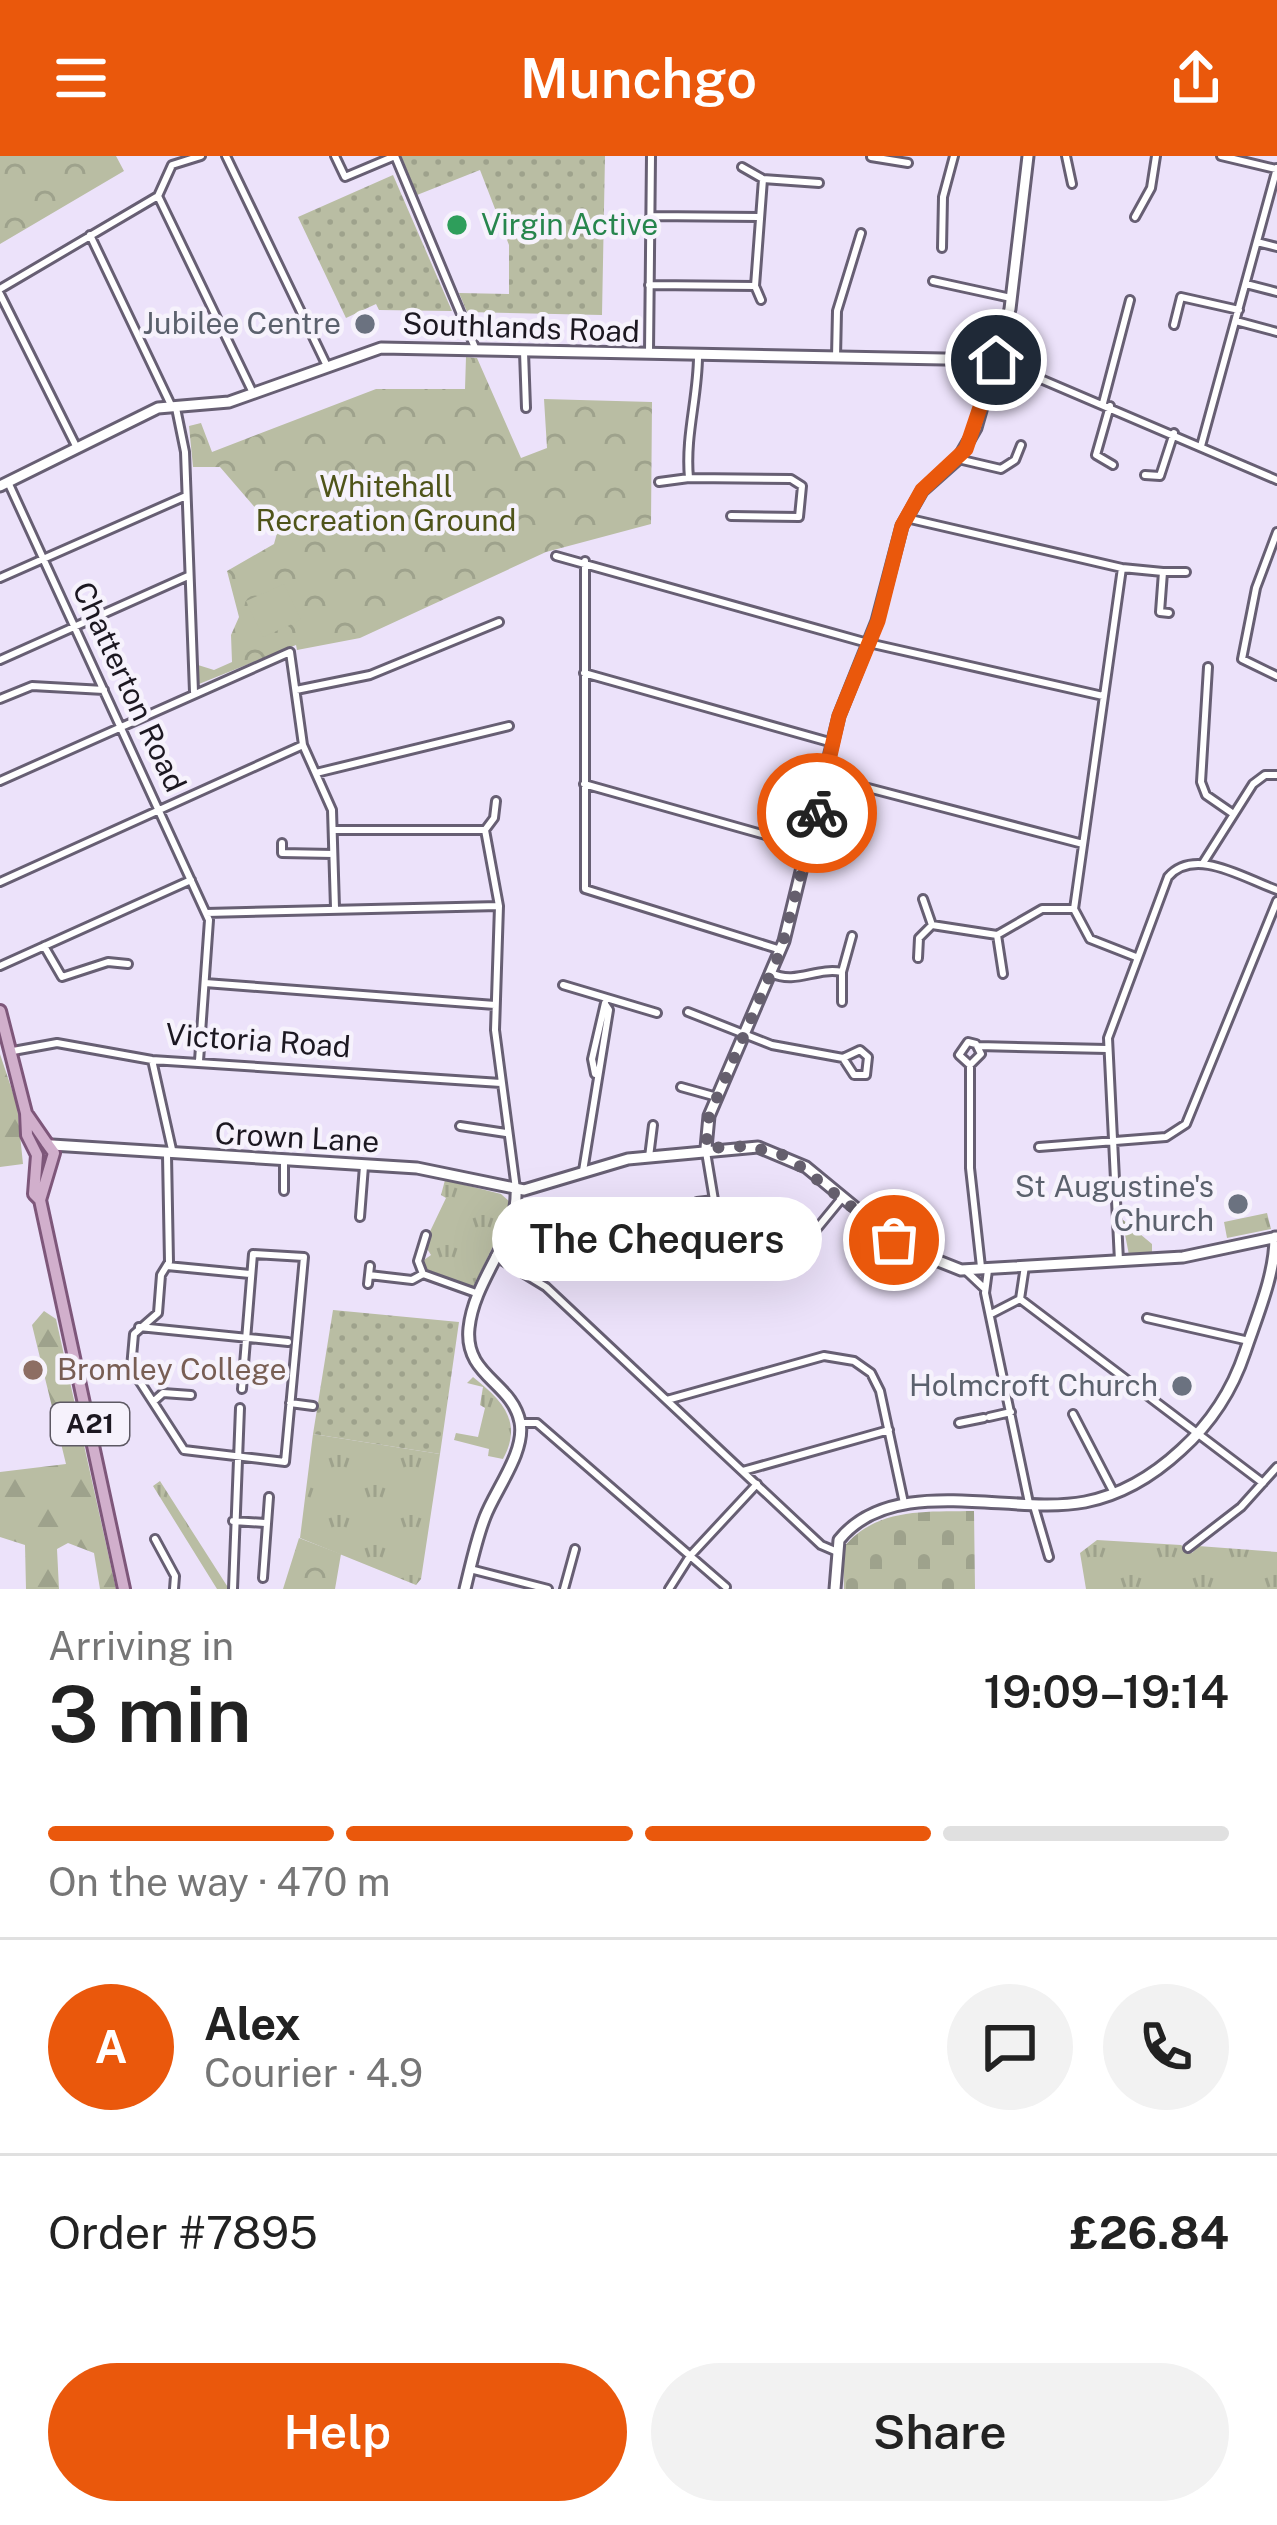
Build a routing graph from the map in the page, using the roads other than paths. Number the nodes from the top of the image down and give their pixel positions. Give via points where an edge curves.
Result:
1 (202, 156) edge
2 (226, 156) edge
3 (335, 156) edge
4 (395, 156) edge
5 (651, 156) edge
6 (954, 156) edge
7 (1028, 156) edge
8 (1066, 156) edge
9 (1156, 156) edge
10 (1221, 156) edge
11 (871, 157) edge
12 (895, 158) edge
13 (908, 163) dead end
14 (742, 167) dead end
15 (1277, 168) edge
16 (763, 179) junction
17 (819, 183) dead end
18 (1072, 184) dead end
19 (158, 196) junction
20 (650, 217) junction
21 (759, 217) junction
22 (1135, 217) dead end
23 (861, 232) dead end
24 (90, 236) junction
25 (1257, 242) junction
26 (942, 248) dead end
27 (1277, 248) edge
28 (933, 281) dead end
29 (1246, 284) junction
30 (649, 285) junction
31 (755, 286) junction
32 (0, 292) edge
33 (1277, 292) edge
34 (1012, 298) junction
35 (760, 300) dead end
36 (1130, 300) dead end
37 (1239, 310) junction
38 (1236, 321) junction
39 (1174, 325) dead end
40 (1277, 332) edge
41 (476, 350) junction
42 (524, 352) junction
43 (649, 356) junction
44 (698, 356) junction
45 (836, 357) junction
46 (996, 360) junction
47 (327, 366) junction
48 (253, 394) junction
49 (174, 405) junction
50 (1107, 405) junction
51 (526, 408) dead end
52 (1174, 434) junction
53 (1022, 446) dead end
54 (1202, 446) junction
55 (77, 448) junction
56 (958, 459) junction
57 (1113, 465) dead end
58 (1145, 475) dead end
59 (689, 478) junction
60 (1277, 480) edge
61 (659, 482) dead end
62 (4, 484) edge
63 (186, 496) junction
64 (731, 516) dead end
65 (906, 518) junction
66 (1277, 532) edge
67 (556, 556) dead end
68 (43, 558) junction
69 (585, 561) junction
70 (1121, 568) junction
71 (1163, 572) junction
72 (1186, 572) dead end
73 (188, 576) junction
74 (0, 578) edge
75 (1169, 613) dead end
76 (499, 622) dead end
77 (75, 626) junction
78 (868, 643) junction
79 (0, 661) edge
80 (584, 673) junction
81 (1204, 673) dead end
82 (1277, 676) edge
83 (104, 689) junction
84 (296, 690) junction
85 (194, 692) junction
86 (1103, 696) junction
87 (0, 699) edge
88 (120, 726) junction
89 (509, 726) dead end
90 (833, 743) junction
91 (303, 745) junction
92 (316, 773) junction
93 (1277, 775) edge
94 (826, 777) junction
95 (0, 781) edge
96 (584, 784) junction
97 (496, 800) dead end
98 (159, 810) junction
99 (1232, 813) junction
100 (333, 830) junction
101 (485, 830) junction
102 (282, 843) dead end
103 (1083, 844) junction
104 (808, 847) junction
105 (333, 854) junction
106 (1203, 863) junction
107 (190, 880) junction
108 (0, 882) edge
109 (1277, 890) edge
110 (1277, 901) edge
111 (936, 905) dead end
112 (499, 906) junction
113 (335, 908) junction
114 (1074, 909) junction
115 (206, 913) junction
116 (932, 925) junction
117 (998, 935) junction
118 (852, 936) dead end
119 (44, 946) junction
120 (781, 950) junction
121 (920, 955) dead end
122 (1136, 957) junction
123 (128, 964) dead end
124 (0, 966) edge
125 (842, 972) junction
126 (771, 973) junction
127 (1003, 974) dead end
128 (205, 983) junction
129 (563, 985) dead end
130 (605, 1001) junction
131 (842, 1002) dead end
132 (496, 1005) junction
133 (0, 1011) edge
134 (657, 1012) dead end
135 (688, 1012) dead end
136 (745, 1034) junction
137 (978, 1046) junction
138 (1107, 1049) junction
139 (13, 1051) junction
140 (843, 1058) junction
141 (152, 1060) junction
142 (199, 1061) junction
143 (970, 1065) junction
144 (501, 1083) junction
145 (681, 1087) dead end
146 (717, 1097) junction
147 (653, 1125) dead end
148 (460, 1126) dead end
149 (506, 1133) junction
150 (1111, 1142) junction
151 (1039, 1147) dead end
152 (706, 1148) junction
153 (45, 1152) junction
154 (170, 1155) junction
155 (649, 1157) junction
156 (284, 1162) junction
157 (364, 1166) junction
158 (584, 1171) junction
159 (516, 1189) junction
160 (284, 1191) dead end
161 (842, 1198) junction
162 (697, 1202) dead end
163 (360, 1217) dead end
164 (426, 1235) dead end
165 (1276, 1237) edge
166 (494, 1255) junction
167 (1119, 1261) junction
168 (1025, 1265) junction
169 (167, 1266) junction
170 (965, 1270) junction
171 (985, 1270) junction
172 (250, 1274) junction
173 (423, 1274) junction
174 (732, 1274) dead end
175 (369, 1275) dead end
176 (984, 1288) junction
177 (476, 1293) junction
178 (1021, 1299) junction
179 (990, 1314) junction
180 (1147, 1318) dead end
181 (139, 1327) junction
182 (246, 1338) junction
183 (288, 1342) dead end
184 (1249, 1342) junction
185 (242, 1389) dead end
186 (191, 1395) dead end
187 (667, 1400) junction
188 (154, 1401) junction
189 (290, 1403) junction
190 (313, 1406) dead end
191 (240, 1408) dead end
192 (1011, 1412) junction
193 (1073, 1414) dead end
194 (520, 1423) junction
195 (959, 1423) dead end
196 (889, 1430) junction
197 (1198, 1433) junction
198 (237, 1459) junction
199 (1277, 1467) edge
200 (743, 1471) junction
201 (1263, 1483) junction
202 (757, 1484) junction
203 (1114, 1493) junction
204 (269, 1497) dead end
205 (904, 1505) junction
206 (1032, 1506) junction
207 (233, 1521) junction
208 (267, 1523) junction
209 (155, 1539) dead end
210 (1188, 1548) dead end
211 (574, 1549) dead end
212 (835, 1550) junction
213 (690, 1556) junction
214 (1049, 1558) dead end
215 (470, 1569) junction
216 (262, 1578) dead end
217 (726, 1588) edge
218 (124, 1589) edge
219 (174, 1589) edge
220 (233, 1589) edge
221 (465, 1589) edge
222 (548, 1589) edge
223 (564, 1589) edge
224 (669, 1589) edge
225 (835, 1589) edge

1 - 19 street via 172,164
2 - 47 street
3 - 4 street via 345,177
4 - 41 street
5 - 20 street
6 - 26 street
7 - 34 street
8 - 18 street
9 - 22 street
10 - 15 street
11 - 12 street
12 - 13 street
14 - 16 street
15 - 25 street
16 - 17 street
16 - 21 street
19 - 24 street
19 - 48 street
20 - 21 street
20 - 30 street
21 - 31 street
23 - 45 street via 837,311
24 - 32 street
24 - 49 street
25 - 27 street
25 - 29 street
28 - 34 street
29 - 33 street
29 - 37 street
30 - 31 street
30 - 43 street
31 - 35 street
32 - 55 street
34 - 46 street
36 - 50 street
37 - 38 street
37 - 39 street via 1181,297
38 - 40 street
38 - 54 street
41 - 42 street, Southlands Road
41 - 47 street, Southlands Road via 381,348
42 - 43 street, Southlands Road
42 - 51 street
43 - 44 street, Southlands Road
44 - 45 street, Southlands Road
44 - 59 street
45 - 46 street, Southlands Road
46 - 50 street
46 - 56 street
47 - 48 street, Southlands Road
48 - 49 street, Southlands Road
49 - 55 street, Southlands Road
49 - 63 street via 184,430
50 - 52 street
50 - 57 street via 1096,455
52 - 54 street
52 - 58 street via 1160,476
53 - 56 street via 1001,469
54 - 60 street
55 - 62 street, Southlands Road
56 - 65 street via 922,490
59 - 61 street
59 - 64 street via 800,482 799,517
62 - 68 street, Chatterton Road
63 - 68 street
63 - 73 street
65 - 70 street
65 - 78 street
66 - 82 street via 1242,659
67 - 69 street
68 - 74 street
68 - 77 street, Chatterton Road
69 - 78 street
69 - 80 street
70 - 71 street
70 - 86 street
71 - 72 street
71 - 75 street via 1160,611
73 - 77 street
73 - 85 street
76 - 84 street via 370,675
77 - 79 street
77 - 83 street, Chatterton Road
78 - 86 street
78 - 90 street
80 - 90 street
80 - 96 street
81 - 99 street via 1201,782
83 - 87 street via 32,686
83 - 88 street, Chatterton Road
84 - 85 street via 290,652
84 - 91 street
85 - 88 street
86 - 103 street
88 - 95 street
88 - 98 street, Chatterton Road
89 - 92 street
90 - 94 street
91 - 92 street
91 - 98 street
92 - 100 street
93 - 99 street via 1257,780
94 - 103 street
94 - 104 street
96 - 104 street
96 - 120 street via 589,894
97 - 101 street
98 - 107 street, Chatterton Road
98 - 108 street
99 - 106 street
100 - 101 street
100 - 105 street
101 - 112 street
102 - 105 street via 282,854
103 - 114 street
104 - 120 street
105 - 113 street
106 - 109 street
106 - 122 street via 1172,872
107 - 115 street, Chatterton Road
107 - 119 street
110 - 150 street via 1186,1124 1166,1137
111 - 116 street via 925,904
112 - 113 street
112 - 132 street
113 - 115 street
114 - 117 street via 1042,909
114 - 122 street via 1090,939
115 - 128 street
116 - 117 street
116 - 121 street via 919,938
117 - 127 street
118 - 125 street
119 - 123 street via 62,977
119 - 124 street
120 - 126 street
122 - 138 street
125 - 126 street via 788,979
125 - 131 street
126 - 136 street
128 - 132 street
128 - 142 street
129 - 130 street
130 - 134 street
130 - 158 street
132 - 144 street
133 - 139 main road, A21
135 - 136 street
136 - 140 street
136 - 146 street
137 - 138 street
137 - 143 street via 980,1058
137 - 143 street via 959,1050
138 - 150 street
139 - 141 street, Victoria Road via 57,1043
139 - 153 main road, A21 via 26,1135
140 - 140 street via 862,1051 868,1073 857,1077
141 - 142 street, Victoria Road
141 - 154 street, Crown Lane
142 - 144 street, Victoria Road
143 - 171 street via 970,1168
144 - 149 street
145 - 146 street
146 - 152 street
147 - 155 street
148 - 149 street
149 - 159 street
150 - 151 street
150 - 167 street
152 - 155 street
152 - 161 street via 778,1152
152 - 162 street via 714,1201
153 - 154 street
153 - 218 main road, A21 via 34,1194
154 - 156 street, Crown Lane
154 - 169 street
155 - 158 street
156 - 157 street, Crown Lane
156 - 160 street
157 - 159 street, Crown Lane
157 - 163 street
158 - 159 street
159 - 166 street via 514,1218
161 - 170 street via 919,1256
161 - 174 street via 801,1248
164 - 173 street
165 - 167 street
165 - 184 street
166 - 177 street
166 - 187 street via 546,1287
167 - 168 street
168 - 171 street
168 - 178 street
169 - 172 street
169 - 181 street via 158,1313
170 - 171 street
170 - 176 street
171 - 176 street
172 - 182 street
172 - 189 street via 253,1254 304,1257
173 - 175 street
173 - 177 street
176 - 179 street
177 - 194 street via 471,1358
178 - 179 street
178 - 197 street
179 - 192 street
180 - 184 street
181 - 182 street
181 - 188 street via 131,1368
182 - 183 street
182 - 185 street
184 - 197 street via 1228,1392
186 - 188 street via 163,1393
187 - 196 street via 836,1356 874,1378
187 - 200 street
188 - 198 street via 184,1450
189 - 190 street
189 - 198 street via 285,1462
191 - 198 street
192 - 195 street
192 - 206 street
193 - 203 street
194 - 213 street via 537,1423
194 - 215 street
196 - 200 street
196 - 205 street
197 - 201 street
197 - 203 street via 1155,1472
198 - 207 street
199 - 201 street
200 - 202 street
201 - 210 street
202 - 212 street
202 - 213 street
203 - 206 street
204 - 208 street
205 - 206 street
205 - 212 street via 853,1526
206 - 214 street
207 - 208 street
207 - 220 street
208 - 216 street
209 - 219 street
211 - 223 street
212 - 225 street
213 - 217 street
213 - 224 street
215 - 221 street
215 - 222 street

